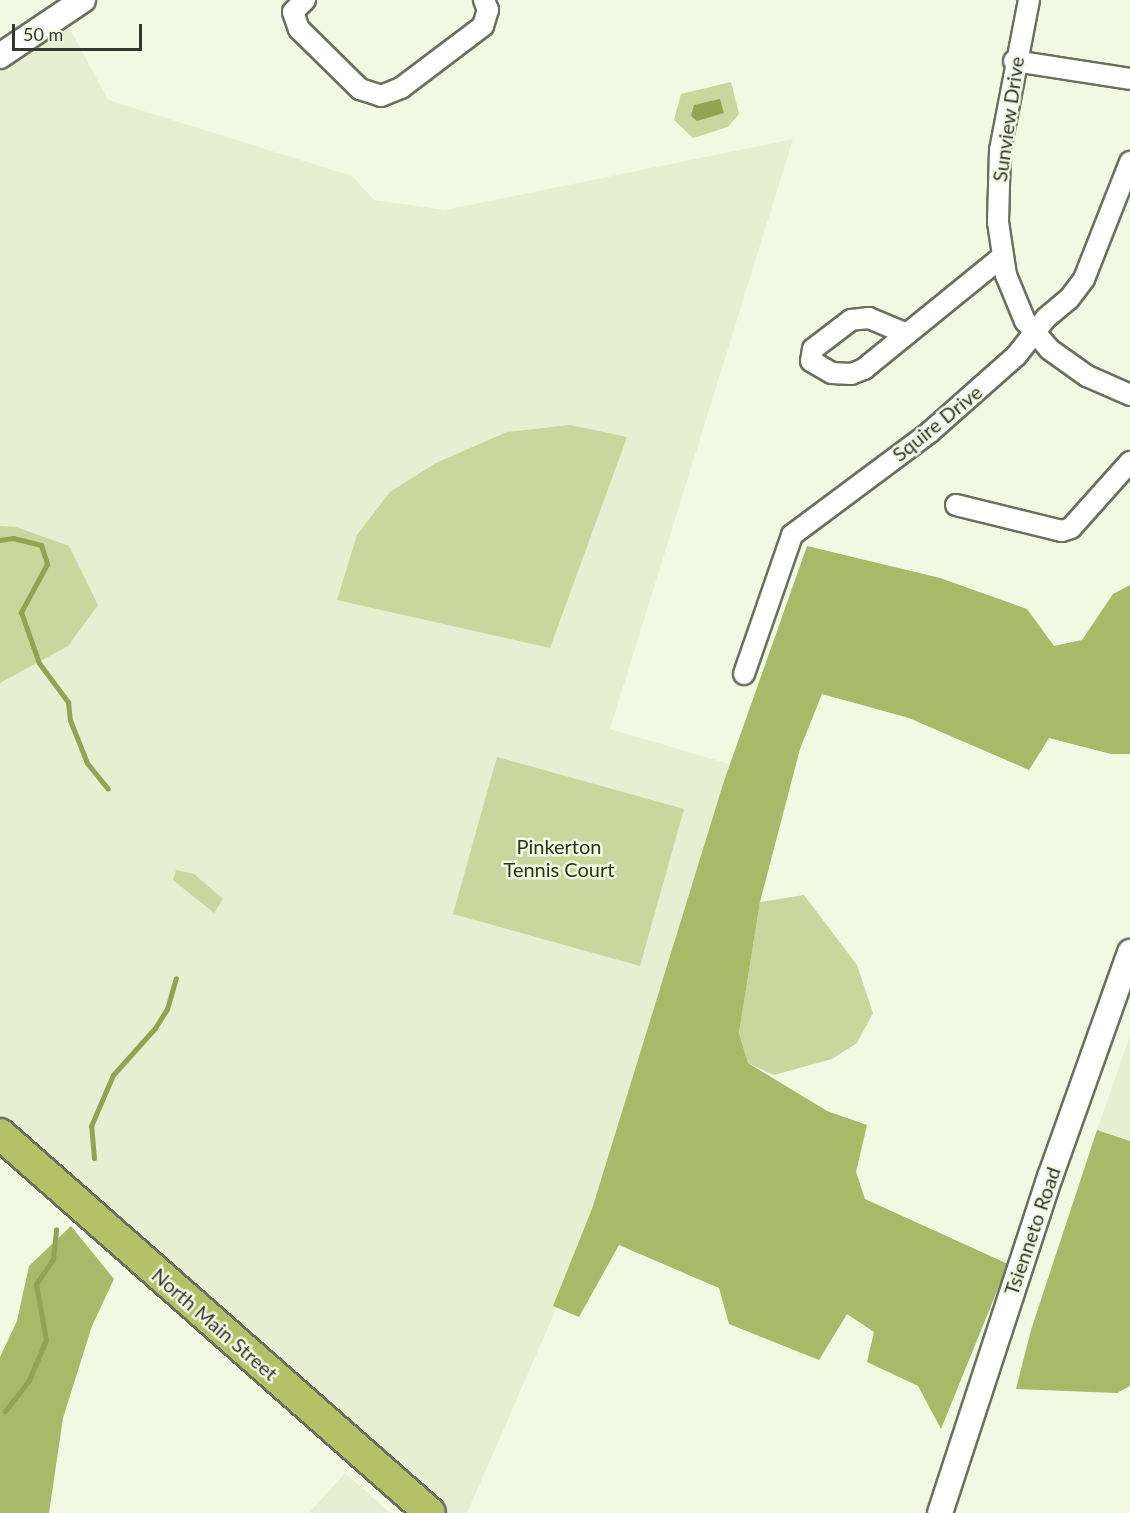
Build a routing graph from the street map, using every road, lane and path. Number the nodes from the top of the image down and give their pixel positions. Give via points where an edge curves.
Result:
1 (83, 0) edge
2 (305, 0) edge
3 (484, 0) edge
4 (1029, 0) edge
5 (0, 56) edge
6 (1014, 61) junction
7 (1130, 79) edge
8 (1130, 162) edge
9 (1003, 256) junction
10 (907, 334) dead end
11 (1034, 334) junction
12 (1130, 394) edge
13 (1130, 462) edge
14 (956, 506) dead end
15 (744, 674) dead end
16 (1130, 952) edge
17 (0, 1134) edge
18 (430, 1513) edge
19 (940, 1513) edge

1 - 5 street
2 - 3 street via 293,12 299,29 360,89 375,96 401,88 483,26 488,16
4 - 6 street, Sunview Drive
6 - 7 street
6 - 9 street, Sunview Drive via 1000,150 998,222
8 - 11 street, Squire Drive via 1084,279
9 - 10 street
9 - 11 street, Sunview Drive via 1013,295
11 - 12 street, Sunview Drive via 1065,363
11 - 15 street, Squire Drive via 1016,356 930,432 799,526 786,545
13 - 14 street via 1071,528 1062,531
16 - 19 street, Tsienneto Road
17 - 18 main road, North Main Street

